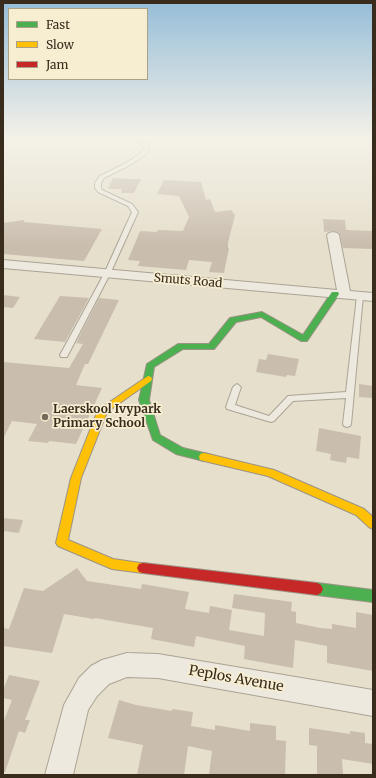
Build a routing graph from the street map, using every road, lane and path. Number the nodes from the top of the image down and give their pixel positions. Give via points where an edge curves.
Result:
1 (109, 173) edge
2 (333, 235) dead end
3 (3, 264) edge
4 (107, 274) junction
5 (339, 294) junction
6 (367, 296) edge
7 (64, 355) dead end
8 (148, 379) junction
9 (237, 387) dead end
10 (350, 395) junction
11 (348, 424) dead end
12 (373, 524) edge
13 (373, 596) edge
14 (373, 703) edge
15 (59, 775) edge

1 - 4 lane via 98,183 100,191 130,205 135,212
2 - 5 street
3 - 4 street, Smuts Road
4 - 5 street, Smuts Road
4 - 7 lane
5 - 6 street, Smuts Road
5 - 8 street via 304,339 262,314 233,320 211,347 181,346 150,366
6 - 10 lane
8 - 12 street via 144,400 156,437 180,451 270,473 360,512
8 - 13 street via 103,410 76,478 62,543 112,564
9 - 10 lane via 230,407 271,419 291,398
10 - 11 lane
14 - 15 street, Peplos Avenue via 158,666 127,665 111,668 88,687 77,705

